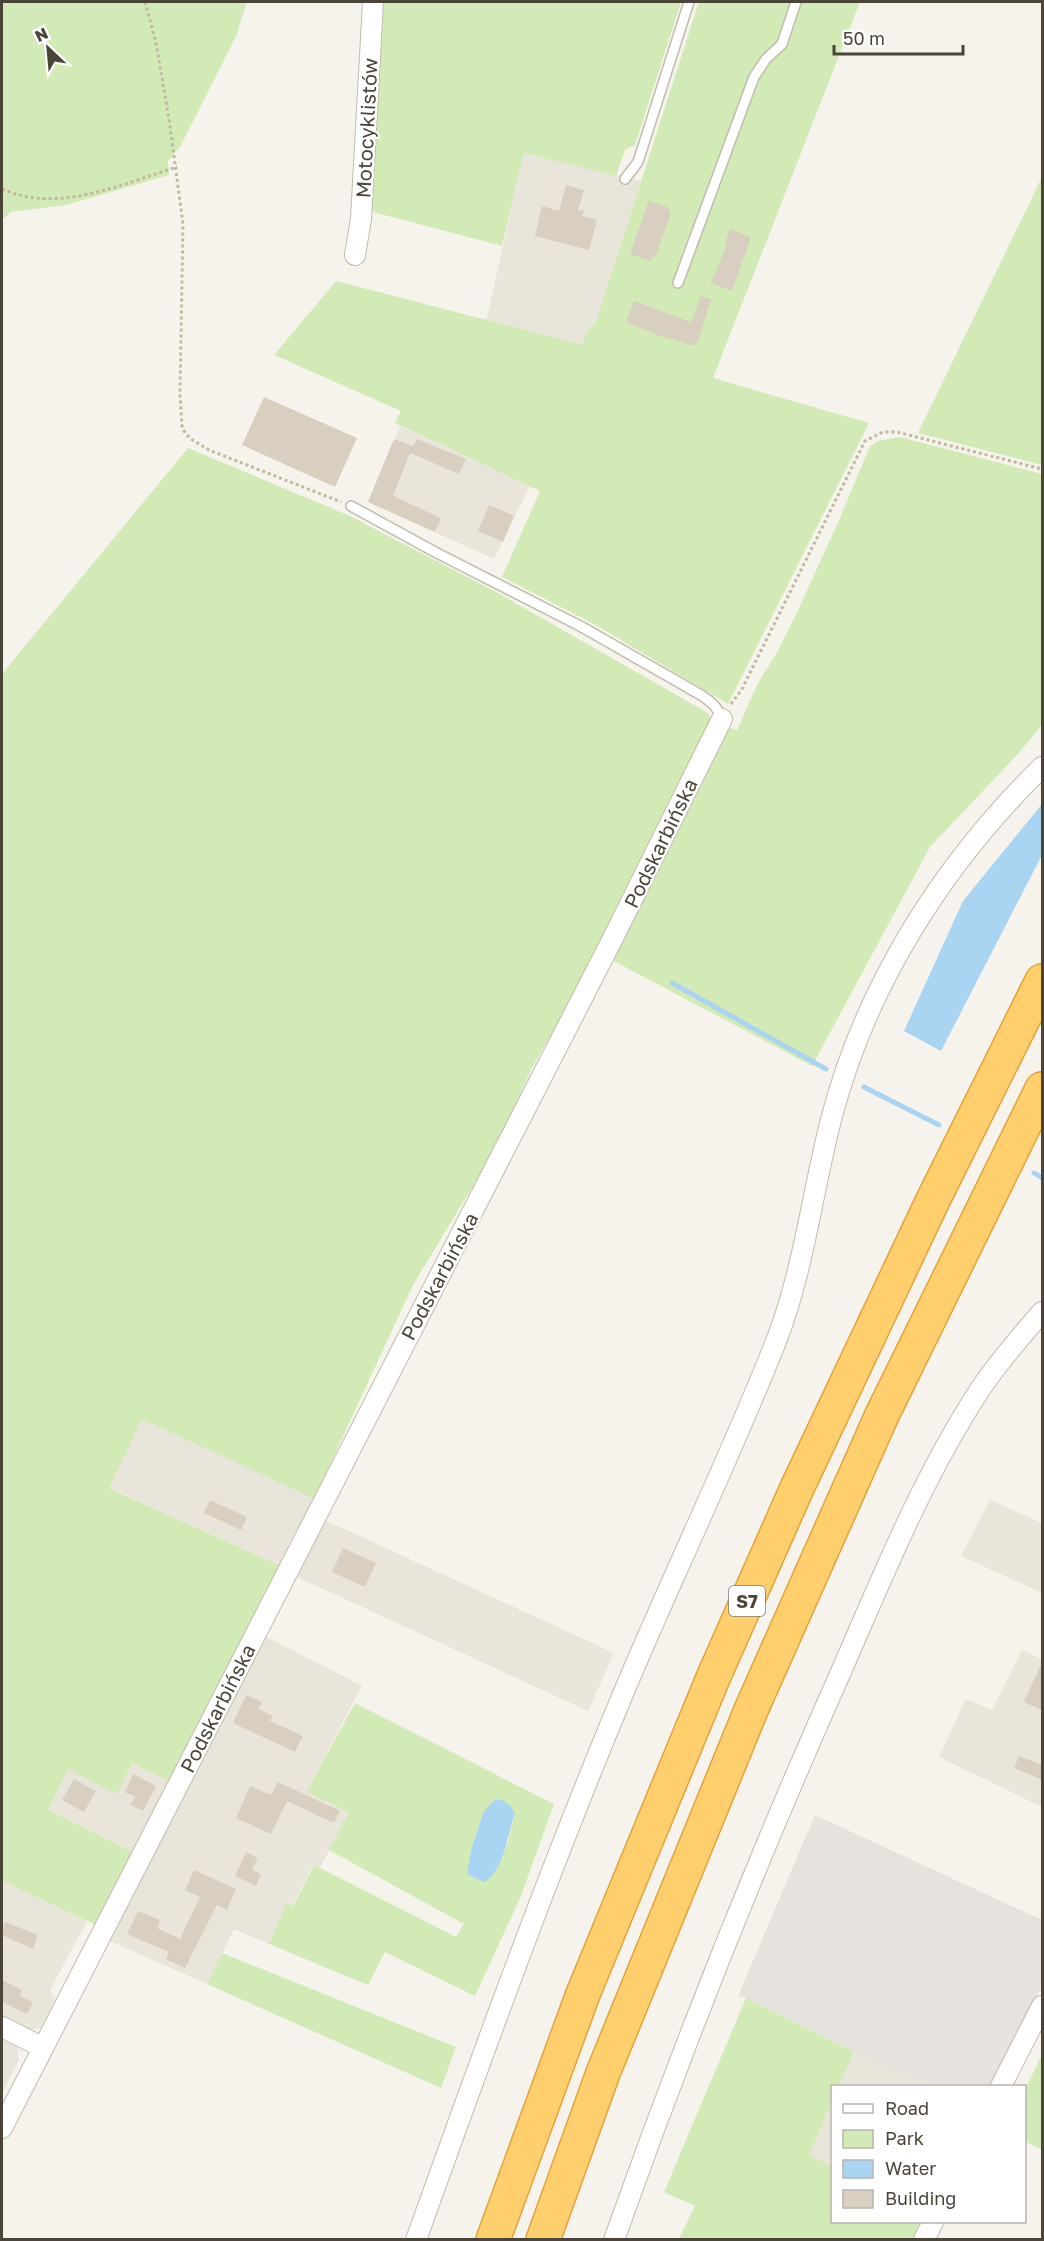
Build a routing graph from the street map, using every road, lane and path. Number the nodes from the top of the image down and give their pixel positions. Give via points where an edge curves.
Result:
1 (145, 2) edge
2 (373, 2) edge
3 (689, 2) edge
4 (796, 2) edge
5 (177, 167) junction
6 (625, 178) dead end
7 (2, 189) edge
8 (355, 255) dead end
9 (678, 283) dead end
10 (1042, 469) edge
11 (351, 506) joint
12 (722, 718) junction
13 (1042, 766) edge
14 (1042, 981) edge
15 (1042, 1089) edge
16 (1042, 1312) edge
17 (1042, 2006) edge
18 (2, 2027) edge
19 (42, 2047) junction
20 (1002, 2085) edge
21 (2, 2128) edge
22 (932, 2223) edge
23 (416, 2240) edge
24 (493, 2240) edge
25 (543, 2240) edge
26 (614, 2240) edge
27 (924, 2240) edge

1 - 5 path
2 - 8 street, Motocyklistów via 361,219
3 - 6 lane via 638,162
4 - 9 lane via 782,44 754,77
5 - 7 path via 82,196 18,196
5 - 11 path via 183,224 180,394 185,433 209,450
10 - 12 path via 897,432 883,432 865,441 742,689
11 - 12 lane via 602,638 701,695 713,703
12 - 19 street, Podskarbińska via 501,1158
13 - 23 street via 987,824 924,910 852,1052 831,1118 801,1265 778,1337 623,1694 526,1938
14 - 24 highway, S7 via 928,1210 713,1678 583,1994
15 - 25 highway, S7 via 882,1415 751,1710 603,2073
16 - 26 street via 999,1362 956,1428 880,1583 708,1986
17 - 20 street
18 - 19 street
19 - 21 street, Podskarbińska
22 - 27 street

